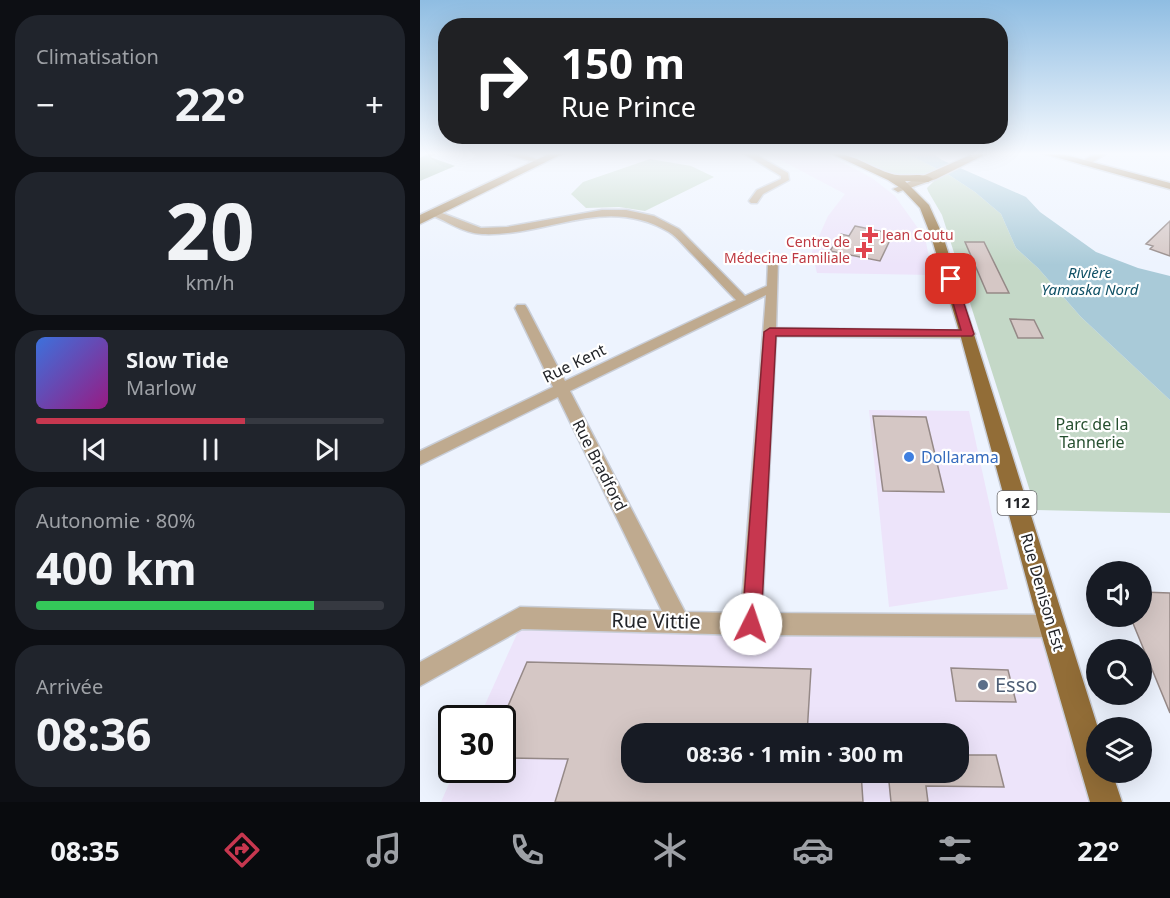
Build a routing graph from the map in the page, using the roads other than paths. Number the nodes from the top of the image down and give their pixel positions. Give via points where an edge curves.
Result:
1 (481, 190) edge
2 (763, 190) edge
3 (904, 190) edge
4 (905, 190) edge
5 (921, 190) edge
6 (754, 201) dead end
7 (925, 207) junction
8 (434, 213) junction
9 (420, 220) edge
10 (935, 232) junction
11 (774, 262) dead end
12 (773, 287) junction
13 (744, 301) junction
14 (521, 308) dead end
15 (770, 332) junction
16 (968, 334) junction
17 (562, 389) junction
18 (420, 458) edge
19 (678, 621) junction
20 (751, 624) junction
21 (1052, 626) junction
22 (420, 675) edge
23 (1086, 736) edge
24 (1100, 783) edge
25 (1106, 802) edge

1 - 8 street
2 - 6 street
3 - 10 main road
4 - 7 main road, Rue Denison Est / 112
5 - 7 main road
7 - 10 main road, Rue Denison Est / 112
8 - 9 street
8 - 13 street via 480,231 607,211 642,215 675,231
10 - 16 main road, Rue Denison Est / 112
11 - 12 street
12 - 13 street, Rue Kent
12 - 15 street
13 - 17 street, Rue Kent
14 - 17 street, Rue Bradford
15 - 16 street
15 - 20 street
16 - 21 main road, Rue Denison Est / 112
17 - 18 street, Rue Kent
17 - 19 street, Rue Bradford
19 - 20 street, Rue Vittie
19 - 22 street, Rue Vittie via 520,618
20 - 21 street, Rue Vittie
21 - 23 main road, Rue Denison Est / 112
24 - 25 main road, Rue Denison Est / 112

